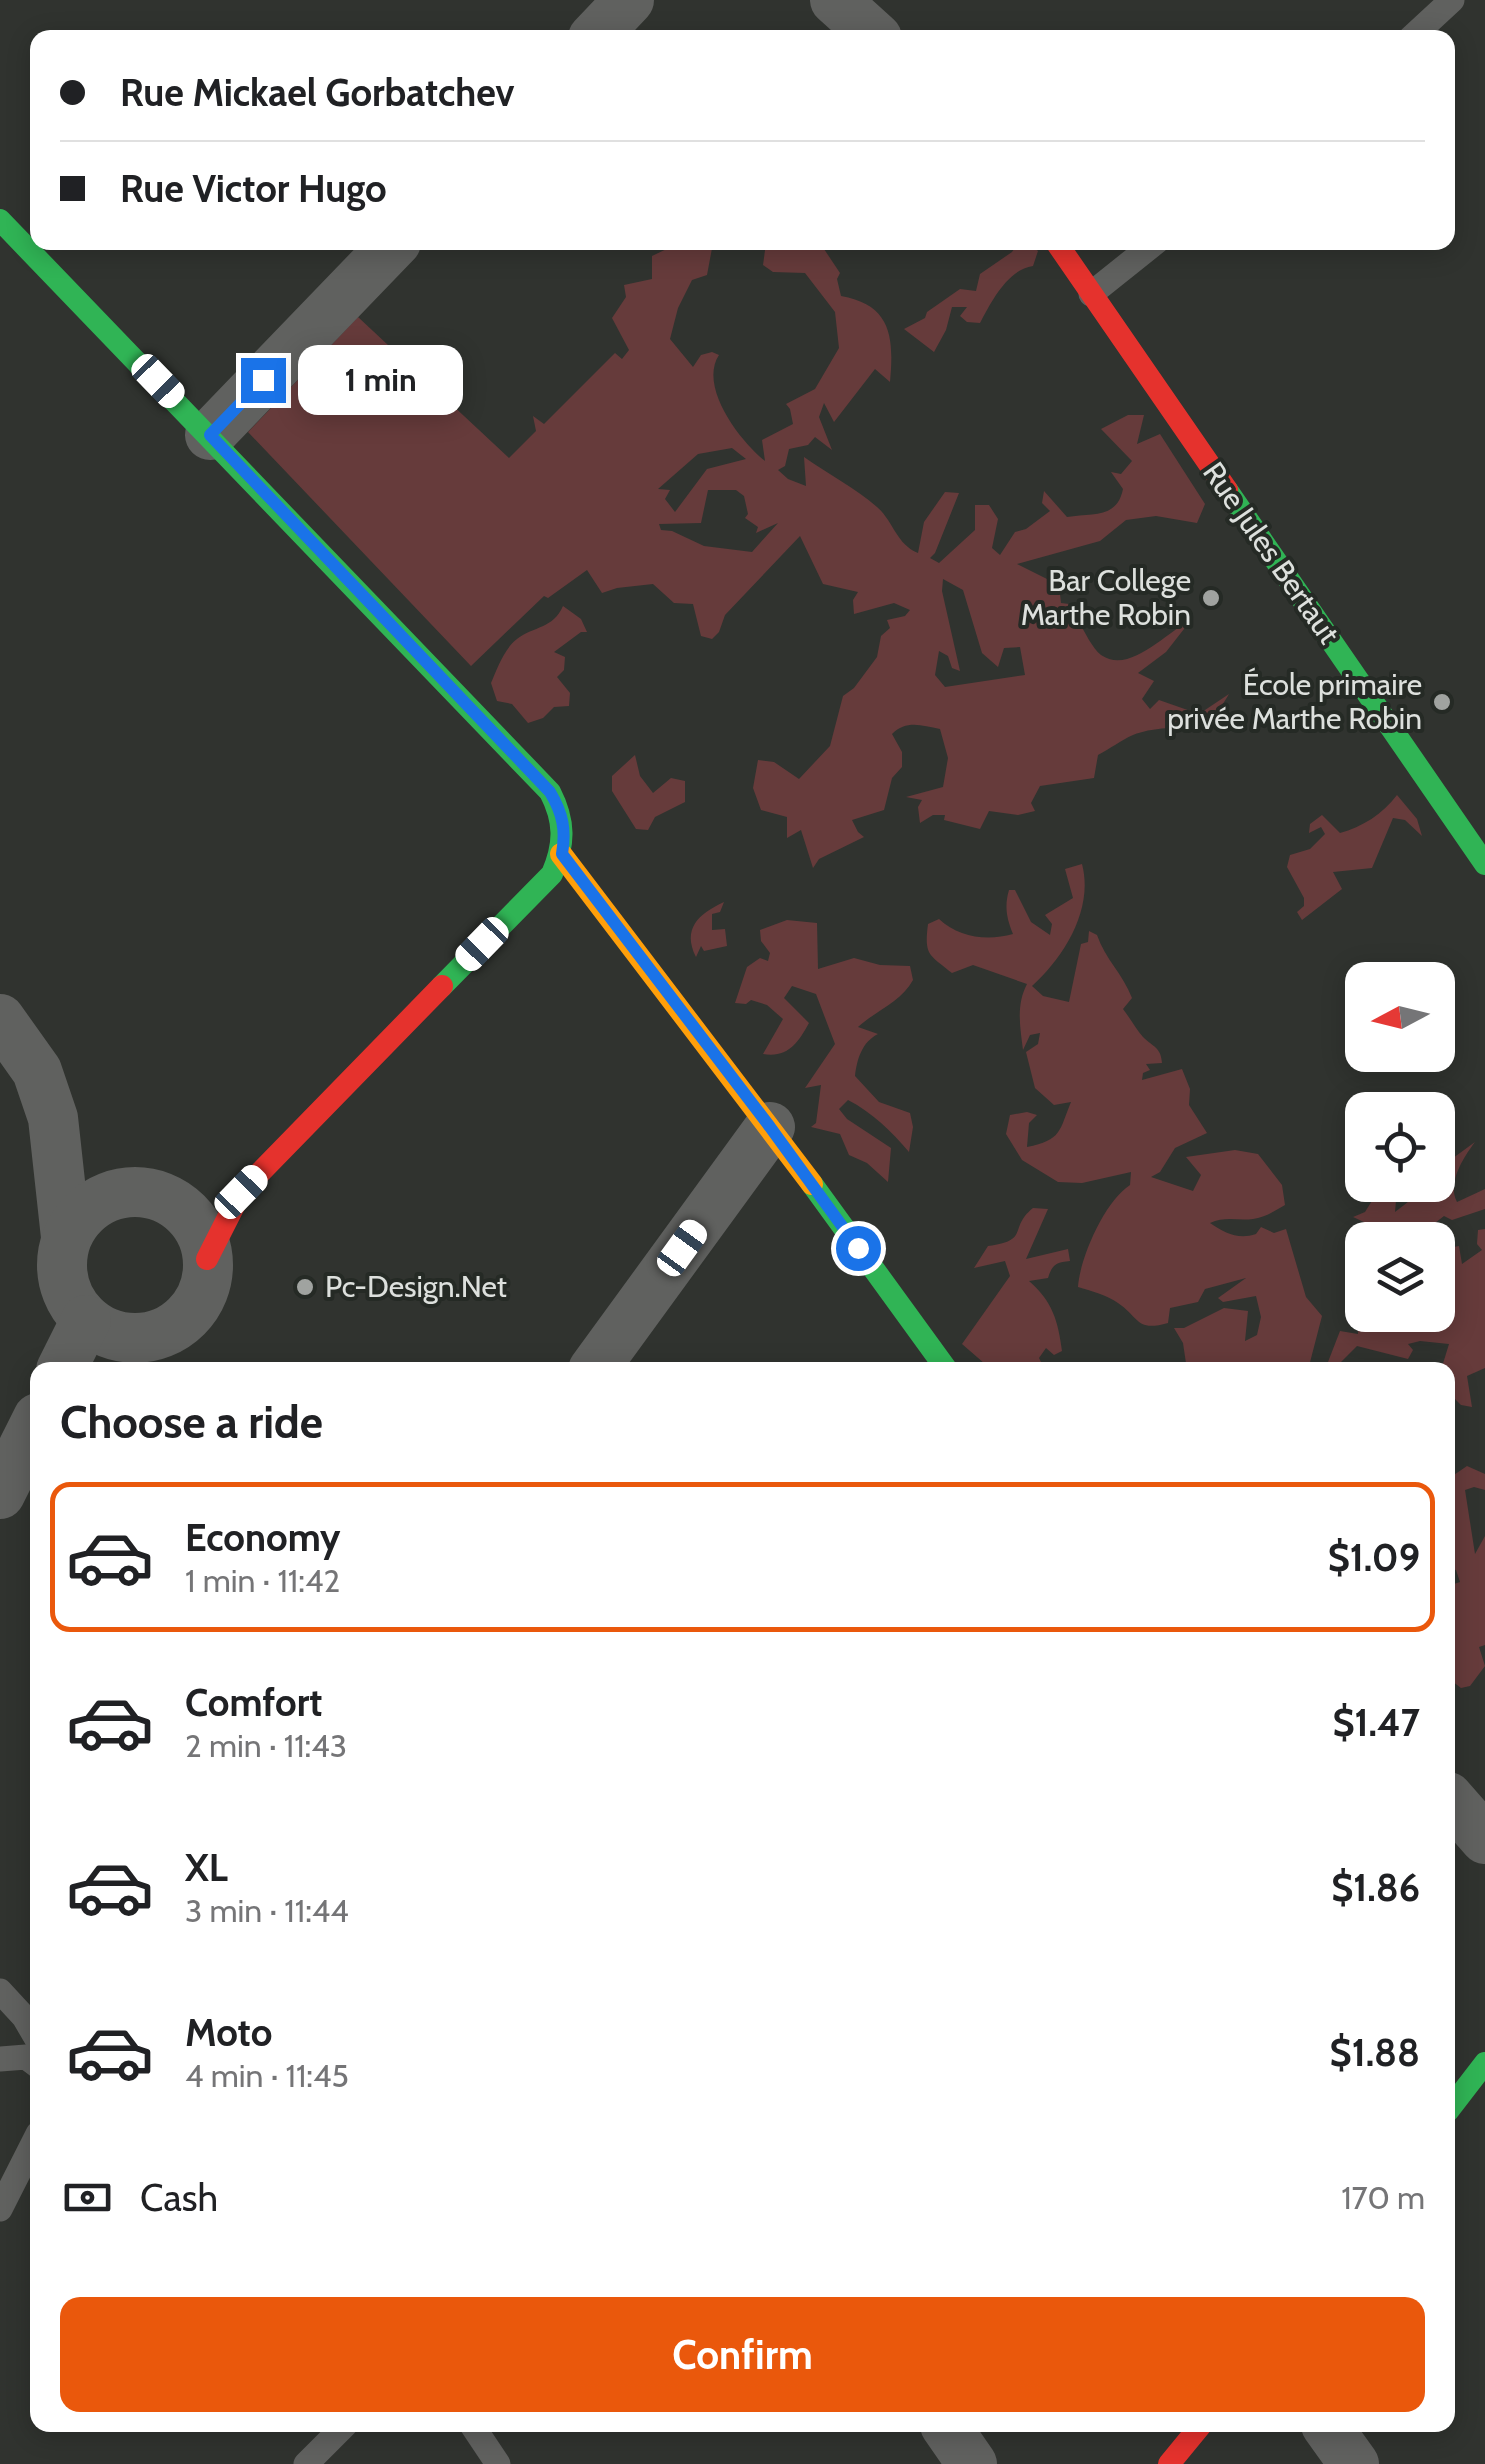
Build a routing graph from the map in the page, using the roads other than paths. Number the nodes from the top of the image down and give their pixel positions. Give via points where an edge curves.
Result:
1 (629, 0) edge
2 (835, 0) edge
3 (1452, 0) edge
4 (601, 30) edge
5 (868, 30) edge
6 (1420, 30) edge
7 (0, 220) edge
8 (388, 250) edge
9 (1061, 250) edge
10 (1146, 250) edge
11 (1091, 294) junction
12 (210, 435) junction
13 (562, 854) junction
14 (1485, 864) edge
15 (0, 1018) edge
16 (53, 1118) junction
17 (770, 1127) junction
18 (241, 1192) junction
19 (112, 1194) junction
20 (186, 1212) junction
21 (66, 1237) junction
22 (207, 1259) junction
23 (86, 1320) junction
24 (129, 1354) edge
25 (65, 1362) edge
26 (599, 1362) edge
27 (941, 1362) edge
28 (30, 1434) edge
29 (30, 1470) edge
30 (0, 1494) edge
31 (1455, 1805) edge
32 (1485, 1838) edge
33 (0, 1990) edge
34 (30, 2028) edge
35 (0, 2059) edge
36 (30, 2060) edge
37 (30, 2150) edge
38 (0, 2209) edge
39 (338, 2432) edge
40 (477, 2432) edge
41 (950, 2432) edge
42 (1195, 2432) edge
43 (1331, 2432) edge
44 (306, 2464) edge
45 (498, 2464) edge
46 (972, 2464) edge
47 (1169, 2464) edge
48 (1354, 2464) edge

1 - 4 street
2 - 5 street
3 - 6 lane
7 - 12 street
8 - 12 street
9 - 11 street, Rue Jules Bertaut
10 - 11 lane
11 - 14 street, Rue Jules Bertaut
12 - 13 street via 550,792 561,811
13 - 17 street
13 - 18 street via 552,874
15 - 16 street via 37,1071
16 - 19 street
16 - 21 street
17 - 26 street
17 - 27 street
18 - 20 street
18 - 22 street
19 - 20 street via 152,1193
19 - 21 street via 78,1218
20 - 22 street
21 - 23 street via 64,1287
22 - 24 street via 198,1303
23 - 24 street via 121,1337
23 - 25 street
28 - 30 street
29 - 30 street
31 - 32 street
33 - 34 lane
35 - 36 lane
37 - 38 lane
39 - 44 lane
40 - 45 lane
41 - 46 street
42 - 47 street
43 - 48 street

